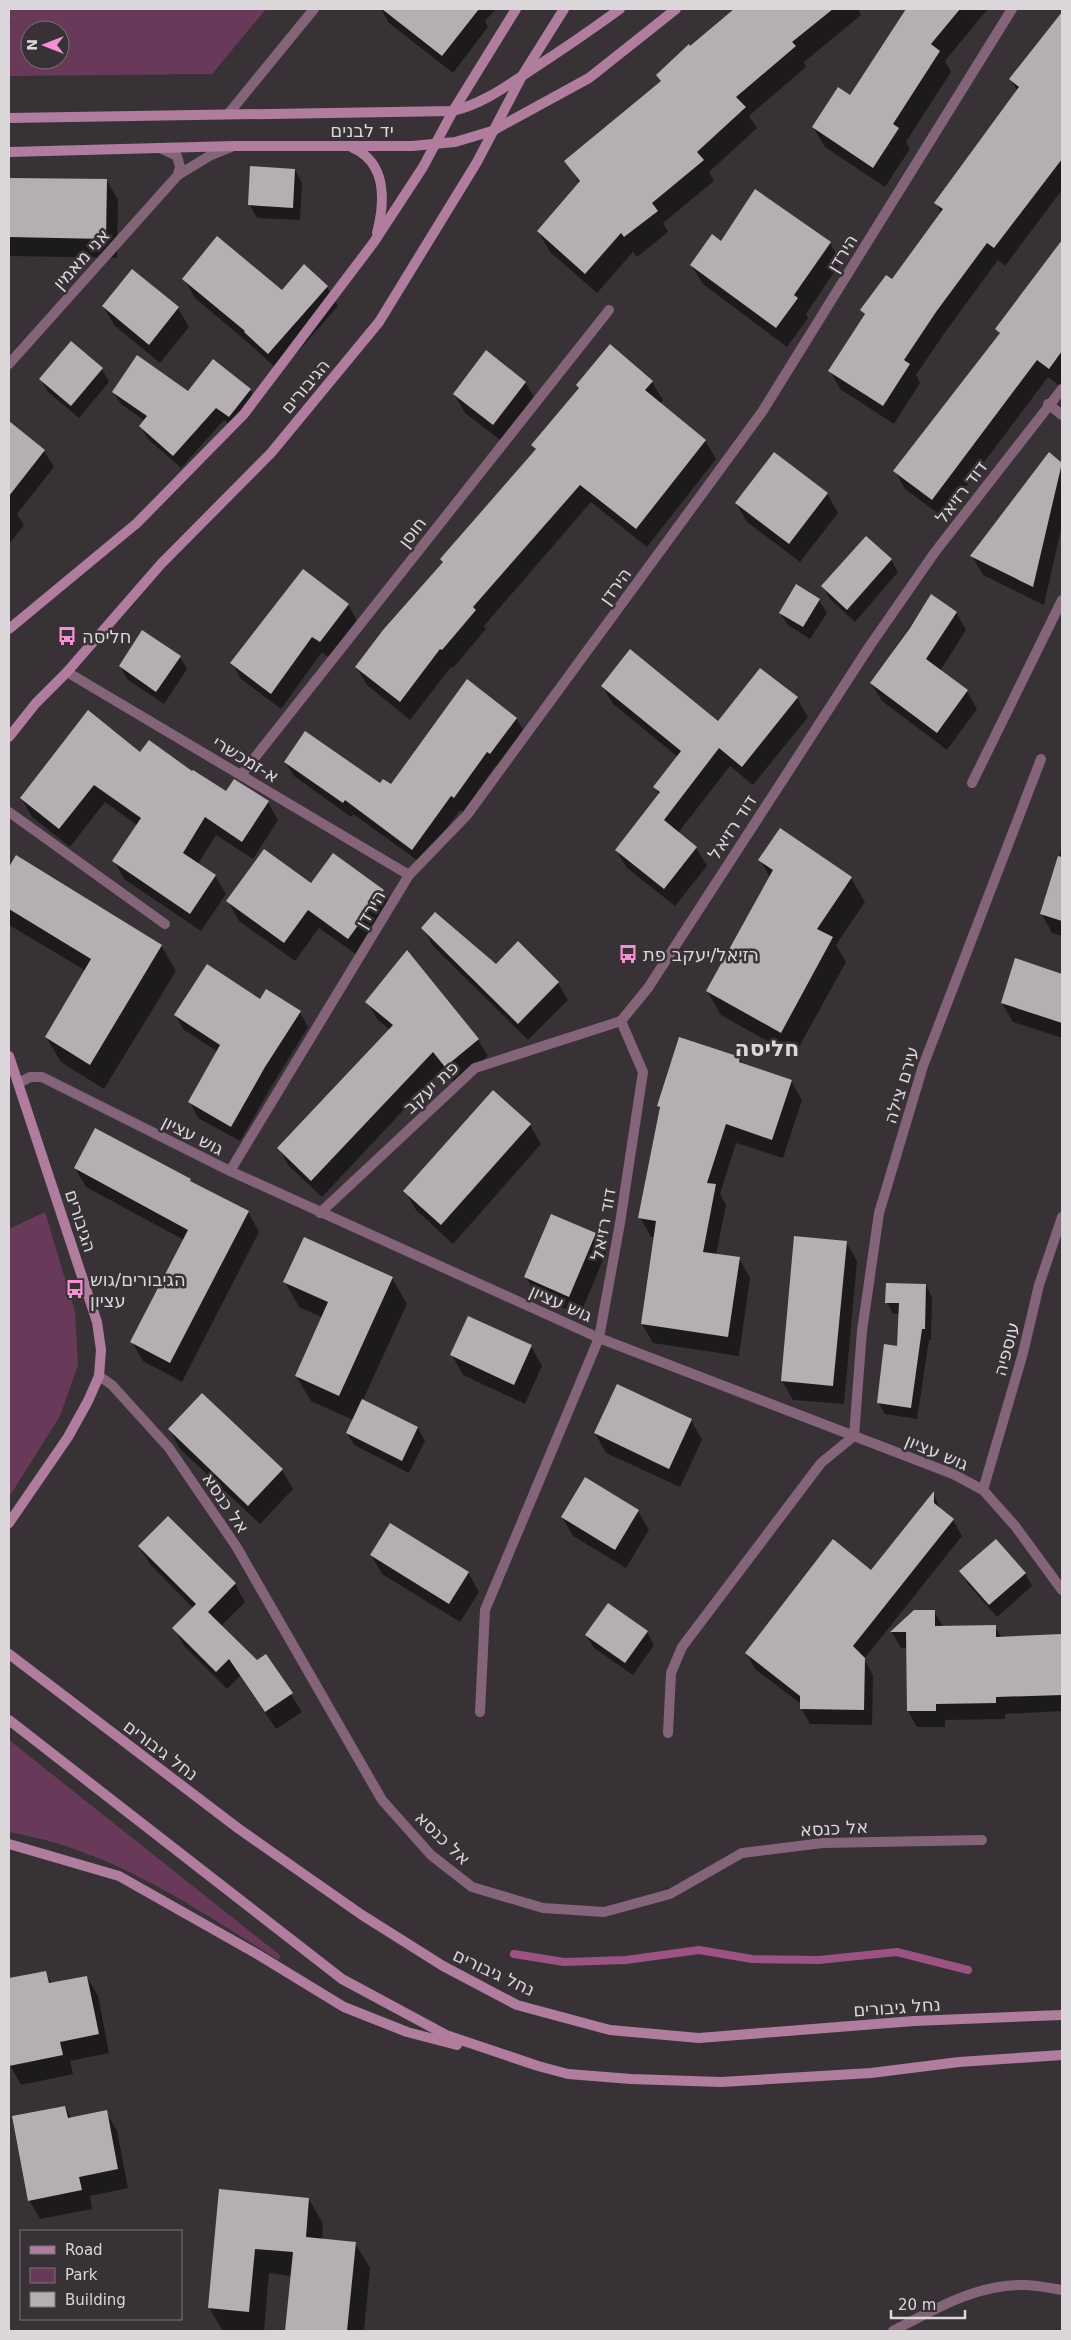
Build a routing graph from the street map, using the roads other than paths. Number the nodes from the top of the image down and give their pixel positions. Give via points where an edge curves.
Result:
1 (314, 9) edge
2 (516, 9) edge
3 (564, 9) edge
4 (620, 9) edge
5 (676, 9) edge
6 (1012, 9) edge
7 (522, 76) junction
8 (454, 110) junction
9 (228, 113) junction
10 (9, 118) edge
11 (492, 131) junction
12 (434, 145) junction
13 (235, 146) junction
14 (159, 147) junction
15 (350, 147) junction
16 (9, 152) edge
17 (178, 175) junction
18 (374, 242) junction
19 (609, 310) dead end
20 (9, 364) edge
21 (1062, 388) edge
22 (1048, 404) junction
23 (1062, 415) edge
24 (1062, 600) edge
25 (9, 629) edge
26 (67, 672) junction
27 (9, 737) edge
28 (1041, 759) dead end
29 (241, 775) junction
30 (972, 783) dead end
31 (9, 812) edge
32 (409, 875) junction
33 (165, 924) dead end
34 (621, 1021) junction
35 (9, 1056) edge
36 (19, 1083) junction
37 (230, 1171) junction
38 (320, 1213) junction
39 (1062, 1217) edge
40 (599, 1338) junction
41 (99, 1376) junction
42 (854, 1436) junction
43 (983, 1490) junction
44 (9, 1523) edge
45 (1062, 1590) edge
46 (9, 1654) edge
47 (480, 1712) dead end
48 (9, 1720) edge
49 (668, 1733) dead end
50 (982, 1840) dead end
51 (9, 1844) edge
52 (1062, 2015) edge
53 (1062, 2055) edge
54 (538, 2066) junction
55 (1062, 2290) edge
56 (893, 2331) edge

1 - 9 street
2 - 8 street, הגיבורים
3 - 7 street, הגיבורים
4 - 7 street, יד לבנים
5 - 11 street, יד לבנים via 589,78
6 - 32 street, הירדן via 762,412 467,815
7 - 8 street, יד לבנים via 482,101
7 - 11 street, הגיבורים
8 - 9 street, יד לבנים
8 - 12 street, הגיבורים
9 - 10 street, יד לבנים
11 - 12 street, יד לבנים via 474,138
11 - 26 street, הגיבורים via 477,162 379,322 271,452 161,564
12 - 15 street, יד לבנים
12 - 18 street, הגיבורים
13 - 14 street, יד לבנים
13 - 15 street, יד לבנים
13 - 17 street, אני מאמין via 211,155
14 - 16 street, יד לבנים
14 - 17 street via 177,156
15 - 18 street via 371,158 381,183 381,219
17 - 20 street, אני מאמין
18 - 25 street, הגיבורים via 244,414 137,523
19 - 29 street, חוסן
21 - 22 street, דוד רזיאל
22 - 23 street
22 - 34 street, דוד רזיאל via 935,552 869,647 653,980
24 - 30 street
26 - 27 street, הגיבורים
26 - 29 street, א-זמכשרי
28 - 42 street, עירם צילה via 923,1066 880,1214 862,1331
29 - 32 street, א-זמכשרי
31 - 33 street
32 - 37 street, הירדן
34 - 38 street, פת יעקב via 474,1068
34 - 40 street, דוד רזיאל via 643,1072
35 - 36 street, הגיבורים
36 - 37 street, גוש עציון via 30,1077 42,1077
36 - 41 street, הגיבורים via 97,1322 101,1350
37 - 38 street, גוש עציון
38 - 40 street, גוש עציון
39 - 43 street, עוספיה via 1038,1285 1023,1353
40 - 42 street, גוש עציון
40 - 47 street, דוד רזיאל via 485,1610
41 - 44 street, הגיבורים via 68,1436
41 - 50 street, אל כנסא via 112,1385 169,1448 236,1546 382,1800 431,1855 472,1887 543,1908 604,1912 670,1894 742,1853 824,1842
42 - 43 street, גוש עציון via 953,1474
42 - 49 street via 821,1463 682,1647 671,1673
43 - 45 street, גוש עציון via 1015,1526
46 - 52 street, נחל גיבורים via 239,1829 362,1915 443,1966 517,2005 610,2030 699,2038 914,2021
48 - 54 street via 342,1979 446,2035
51 - 54 street via 118,1876 344,2007 406,2032
53 - 54 street via 959,2062 871,2073 721,2082 568,2074
55 - 56 street via 1023,2285 986,2290 951,2300

